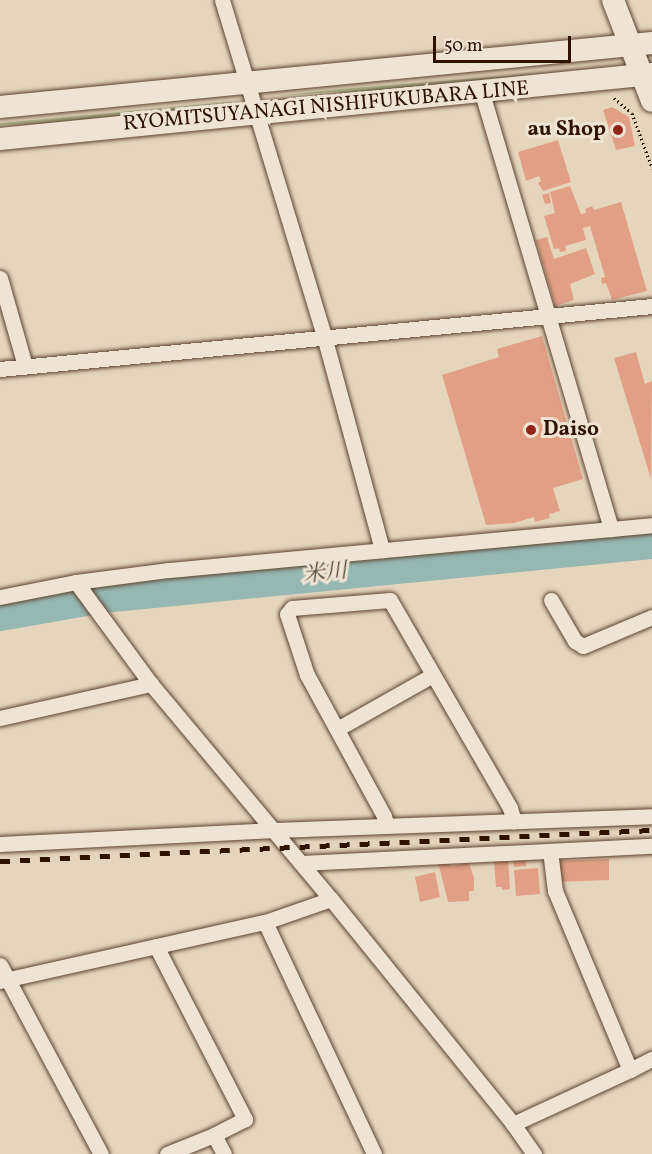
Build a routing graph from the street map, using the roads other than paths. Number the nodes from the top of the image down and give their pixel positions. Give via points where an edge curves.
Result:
1 (222, 0) edge
2 (613, 0) edge
3 (641, 44) edge
4 (647, 74) edge
5 (247, 83) junction
6 (482, 93) junction
7 (652, 101) edge
8 (0, 107) edge
9 (256, 113) junction
10 (0, 139) edge
11 (0, 278) edge
12 (652, 306) edge
13 (549, 318) junction
14 (324, 336) junction
15 (25, 366) junction
16 (0, 369) edge
17 (652, 525) edge
18 (611, 529) junction
19 (382, 550) junction
20 (79, 586) junction
21 (0, 597) edge
22 (551, 600) dead end
23 (652, 617) edge
24 (433, 675) junction
25 (151, 684) junction
26 (0, 718) edge
27 (338, 729) junction
28 (652, 816) edge
29 (514, 821) junction
30 (387, 826) junction
31 (274, 830) junction
32 (0, 844) edge
33 (652, 846) edge
34 (550, 853) junction
35 (301, 863) junction
36 (331, 899) junction
37 (265, 922) junction
38 (156, 946) junction
39 (0, 965) edge
40 (4, 980) edge
41 (652, 1059) edge
42 (630, 1070) junction
43 (513, 1124) junction
44 (214, 1135) junction
45 (101, 1154) edge
46 (167, 1154) edge
47 (224, 1154) edge
48 (374, 1154) edge
49 (534, 1154) edge

1 - 5 street
2 - 3 main road
3 - 4 main road
3 - 5 main road, RYOMITSUYANAGI NISHIFUKUBARA LINE
4 - 6 main road, RYOMITSUYANAGI NISHIFUKUBARA LINE
4 - 7 main road
5 - 8 main road, RYOMITSUYANAGI NISHIFUKUBARA LINE
5 - 9 street
6 - 9 main road, RYOMITSUYANAGI NISHIFUKUBARA LINE
6 - 13 street
9 - 10 main road, RYOMITSUYANAGI NISHIFUKUBARA LINE
9 - 14 street
11 - 15 street
12 - 13 street
13 - 14 street
13 - 18 street
14 - 15 street
14 - 19 street
15 - 16 street
17 - 18 street
18 - 19 street
19 - 20 street via 169,570
20 - 21 street
20 - 25 street
22 - 23 street via 575,641 583,646
24 - 27 street
24 - 27 street via 390,600 292,608 287,614 307,675
24 - 29 street
25 - 26 street
25 - 31 street
27 - 30 street
28 - 29 street
29 - 30 street
30 - 31 street
31 - 32 street
31 - 35 street
33 - 34 street
34 - 35 street
34 - 42 street via 555,891
35 - 36 street
36 - 37 street
36 - 43 street
37 - 38 street
37 - 48 street
38 - 40 street
38 - 44 street via 246,1119
39 - 40 street
40 - 45 street
41 - 42 street
42 - 43 street
43 - 49 street
44 - 46 street
44 - 47 street

